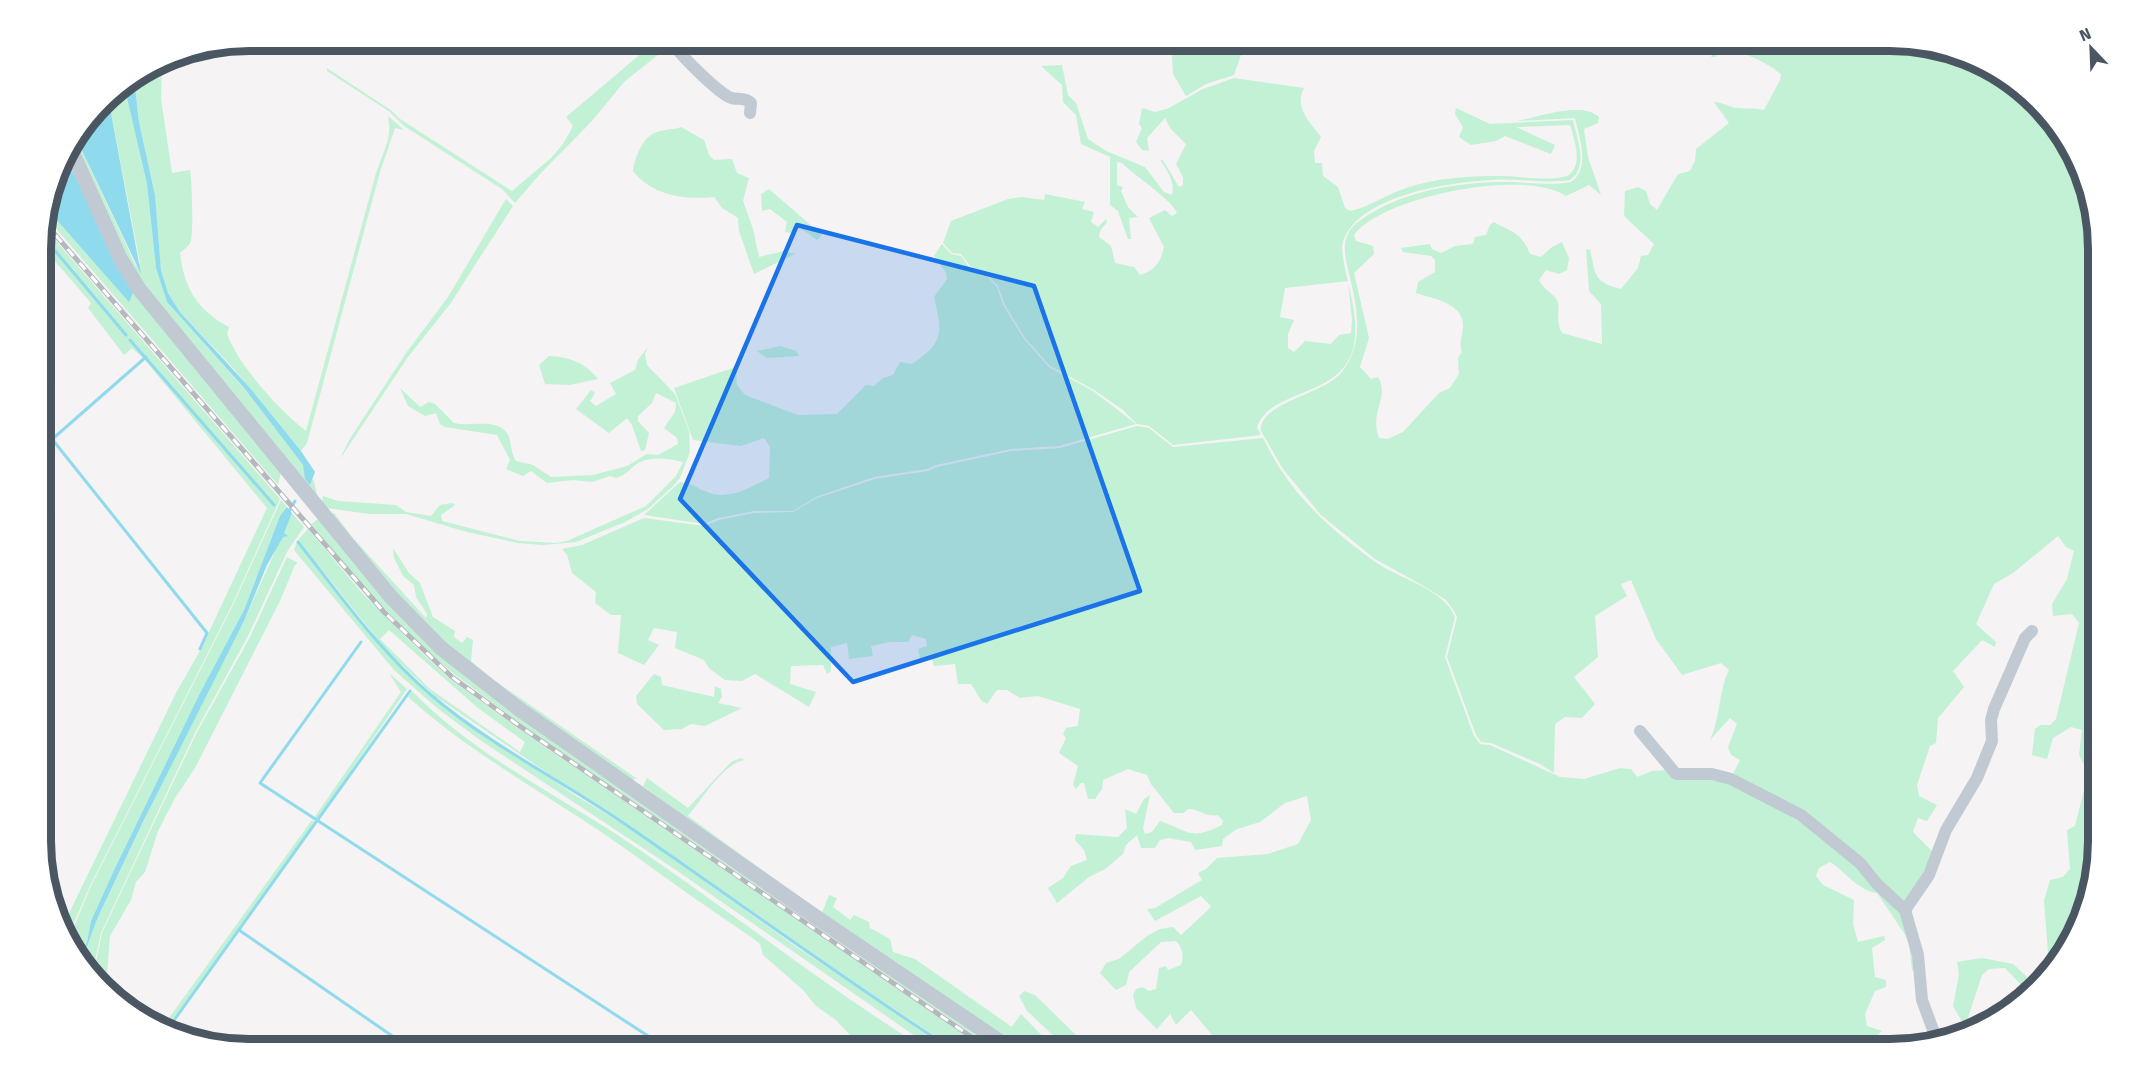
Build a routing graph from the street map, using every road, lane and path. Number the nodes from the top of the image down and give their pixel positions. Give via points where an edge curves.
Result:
1 (680, 51) edge
2 (750, 113) dead end
3 (74, 156) edge
4 (2032, 631) dead end
5 (1640, 731) dead end
6 (1905, 910) junction
7 (1934, 1034) edge
8 (996, 1039) edge

1 - 2 street via 727,96 747,99 751,103
3 - 8 street via 131,278 301,489 441,648 813,915
4 - 6 street via 2025,638 1994,709 1992,741 1977,778 1946,830 1929,875
5 - 6 street via 1676,774 1731,778 1801,815 1854,858
6 - 7 street via 1918,955 1922,1000

